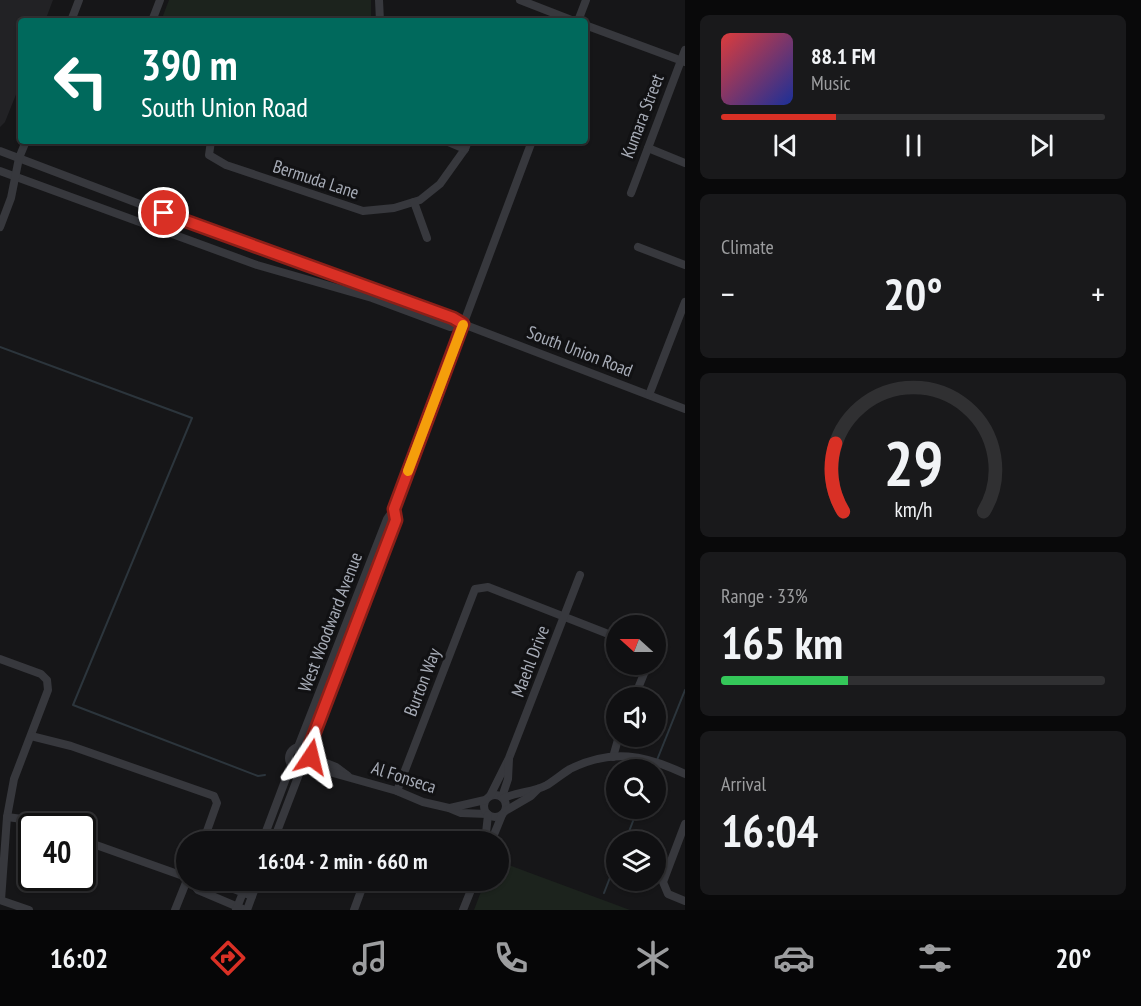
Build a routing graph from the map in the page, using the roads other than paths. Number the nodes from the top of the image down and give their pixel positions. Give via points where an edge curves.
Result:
1 (79, 0) edge
2 (160, 0) edge
3 (379, 0) edge
4 (519, 0) edge
5 (586, 0) edge
6 (72, 18) edge
7 (153, 18) edge
8 (380, 18) edge
9 (568, 18) edge
10 (577, 18) edge
11 (588, 26) edge
12 (685, 50) edge
13 (683, 62) edge
14 (25, 144) edge
15 (211, 144) edge
16 (531, 144) edge
17 (466, 145) edge
18 (648, 148) junction
19 (0, 151) edge
20 (19, 158) junction
21 (685, 163) edge
22 (0, 171) edge
23 (15, 177) junction
24 (631, 193) dead end
25 (414, 202) junction
26 (0, 226) edge
27 (427, 238) dead end
28 (638, 247) dead end
29 (685, 265) edge
30 (685, 302) edge
31 (463, 324) junction
32 (649, 395) junction
33 (685, 409) edge
34 (394, 509) junction
35 (580, 575) dead end
36 (565, 616) junction
37 (606, 633) edge
38 (0, 659) edge
39 (31, 736) junction
40 (298, 747) junction
41 (616, 747) edge
42 (613, 757) junction
43 (509, 758) junction
44 (307, 760) junction
45 (291, 765) junction
46 (685, 774) edge
47 (508, 779) junction
48 (538, 789) junction
49 (397, 791) junction
50 (518, 793) junction
51 (503, 797) junction
52 (488, 798) junction
53 (449, 808) junction
54 (504, 813) junction
55 (487, 814) junction
56 (7, 818) junction
57 (18, 819) edge
58 (685, 824) edge
59 (207, 831) edge
60 (266, 831) edge
61 (278, 831) edge
62 (486, 831) edge
63 (496, 831) edge
64 (96, 845) edge
65 (176, 875) edge
66 (184, 891) edge
67 (200, 891) edge
68 (254, 891) edge
69 (361, 891) edge
70 (471, 891) edge
71 (243, 892) joint
72 (252, 896) junction
73 (1, 900) edge
74 (685, 901) edge
75 (241, 909) edge
76 (29, 910) edge
77 (176, 910) edge
78 (354, 910) edge
79 (463, 910) edge

1 - 6 street
2 - 7 street
3 - 8 street
4 - 9 street
5 - 10 street
11 - 13 street
12 - 13 street, Kumara Street
13 - 18 street, Kumara Street
14 - 20 street
15 - 25 street, Bermuda Lane via 209,155 226,165 363,212
16 - 31 street, West Woodward Avenue
17 - 25 street, Bermuda Lane via 440,184
18 - 21 street
18 - 24 street, Kumara Street
19 - 20 street, South Union Road
20 - 23 street
20 - 31 street, South Union Road via 376,288
22 - 23 street, South Union Road
23 - 26 street
23 - 31 street, South Union Road via 257,265 372,298 450,327
25 - 27 street
28 - 29 street
30 - 32 street
31 - 32 street, South Union Road
31 - 34 street, West Woodward Avenue
32 - 33 street, South Union Road
34 - 40 street, West Woodward Avenue
34 - 44 street, West Woodward Avenue via 396,520
35 - 36 street, Maehl Drive
36 - 37 street
36 - 43 street, Maehl Drive
36 - 49 street, Burton Way via 488,587 475,589
38 - 39 street via 41,674 47,680 48,690
39 - 56 street via 14,779
39 - 59 street via 214,796 217,803
40 - 44 street
40 - 45 street, West Woodward Avenue via 290,753
41 - 42 street
42 - 46 street via 634,756 660,762
42 - 48 street via 584,764
43 - 47 street, Maehl Drive
43 - 52 street, Maehl Drive
44 - 45 street
44 - 49 street, Al Fonseca via 333,774
44 - 61 street, West Woodward Avenue
45 - 60 street
47 - 50 street
47 - 51 street, Maehl Drive
48 - 50 street
48 - 54 street
49 - 53 street, Al Fonseca
50 - 51 street
51 - 52 street via 496,794
51 - 54 street via 507,805
52 - 53 street, Al Fonseca
52 - 55 street via 484,808
53 - 55 street, Al Fonseca via 461,813
54 - 55 street via 496,817
54 - 63 street
55 - 62 street
56 - 57 street
56 - 73 street
58 - 74 street via 663,882 668,894
64 - 65 street
66 - 77 street
67 - 75 street
68 - 72 street
69 - 78 street
70 - 79 street
71 - 72 street
71 - 75 street
72 - 75 street
73 - 76 street

